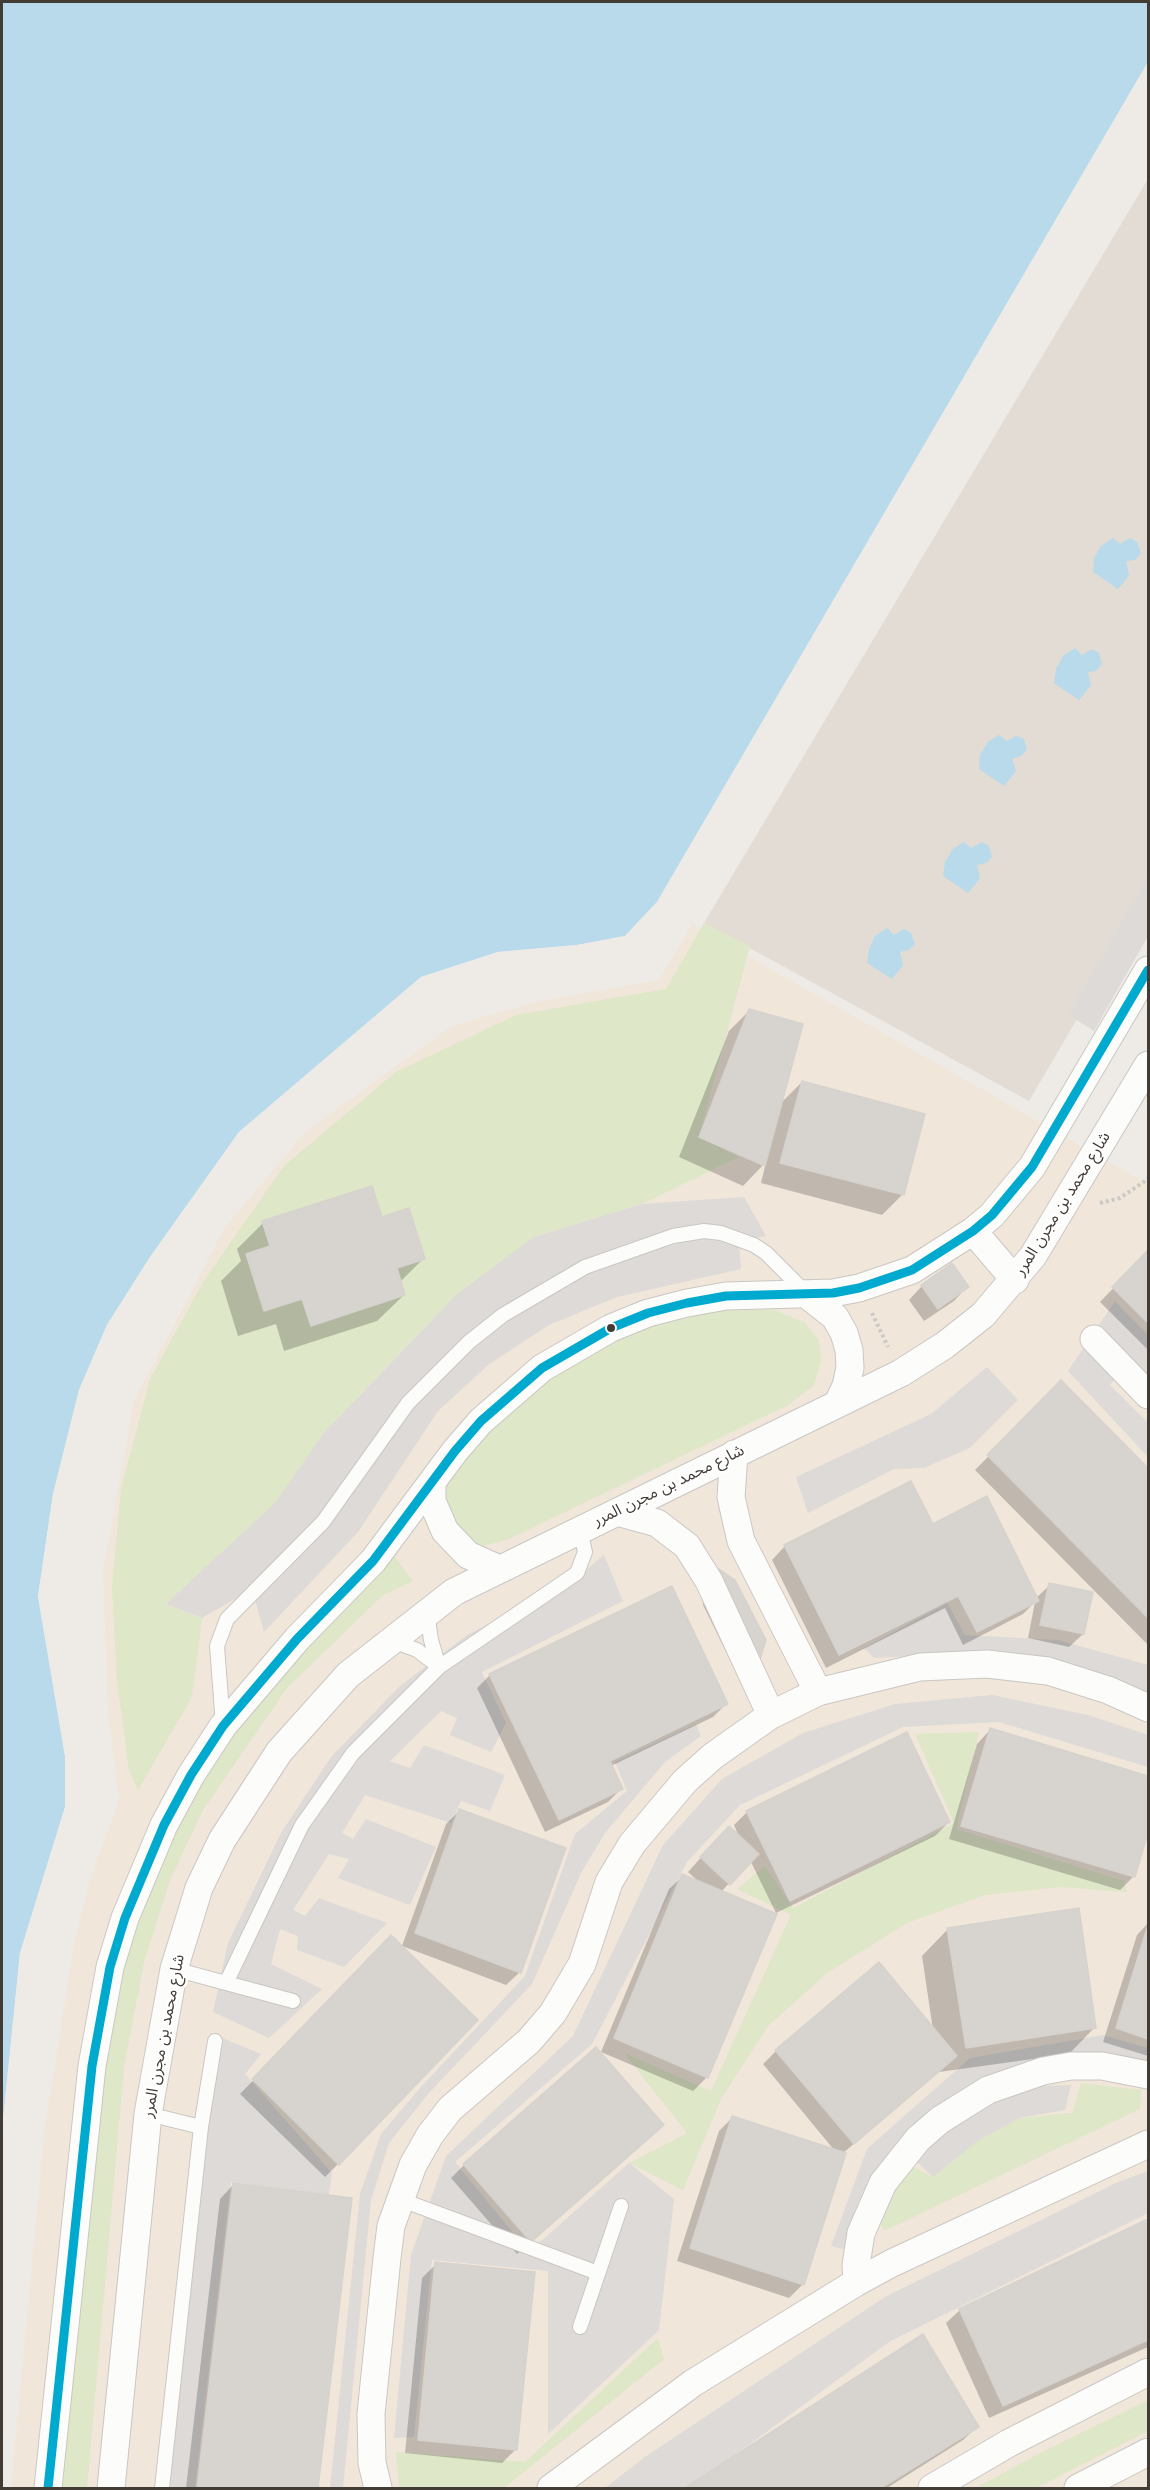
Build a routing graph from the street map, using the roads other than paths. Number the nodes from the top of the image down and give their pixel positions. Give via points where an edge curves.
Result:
1 (1149, 970) edge
2 (1149, 1065) edge
3 (973, 1231) junction
4 (1016, 1280) junction
5 (806, 1294) junction
6 (1094, 1339) dead end
7 (1149, 1395) edge
8 (838, 1403) junction
9 (734, 1454) junction
10 (432, 1484) junction
11 (617, 1512) junction
12 (580, 1530) junction
13 (499, 1569) junction
14 (427, 1612) junction
15 (390, 1640) junction
16 (439, 1667) junction
17 (818, 1692) junction
18 (1149, 1708) edge
19 (771, 1715) junction
20 (223, 1726) junction
21 (174, 1969) junction
22 (226, 1983) junction
23 (292, 2001) dead end
24 (215, 2041) dead end
25 (1149, 2075) edge
26 (148, 2114) junction
27 (201, 2127) junction
28 (1149, 2144) edge
29 (399, 2199) junction
30 (621, 2206) dead end
31 (598, 2273) junction
32 (857, 2282) junction
33 (580, 2326) dead end
34 (1149, 2372) edge
35 (1149, 2452) edge
36 (48, 2488) edge
37 (111, 2488) edge
38 (162, 2488) edge
39 (378, 2488) edge
40 (551, 2488) edge
41 (932, 2488) edge
42 (1078, 2488) edge

1 - 3 street via 1032,1167 992,1215
2 - 4 street, شارع محمد بن مجرن المرر
3 - 4 street
3 - 5 street via 912,1270 859,1288
4 - 8 street, شارع محمد بن مجرن المرر via 983,1315 945,1345 901,1373
5 - 8 street via 835,1317 849,1350 850,1368
5 - 10 street via 726,1296 687,1303 648,1313 584,1342 510,1393 455,1451
5 - 20 lane via 754,1245 705,1231 673,1236 585,1268 503,1315 453,1356 408,1403 323,1522 227,1619 217,1647
6 - 7 street
8 - 9 street, شارع محمد بن مجرن المرر
9 - 11 street, شارع محمد بن مجرن المرر
9 - 17 street via 731,1497 741,1541
10 - 13 street via 432,1501 445,1531 468,1555
10 - 20 street via 373,1561 289,1648
11 - 12 street, شارع محمد بن مجرن المرر
11 - 19 street via 657,1523 687,1546 709,1581
12 - 13 street, شارع محمد بن مجرن المرر
12 - 16 lane via 585,1552 577,1573
13 - 14 street, شارع محمد بن مجرن المرر via 454,1592
14 - 15 street, شارع محمد بن مجرن المرر
14 - 16 lane
15 - 16 lane via 417,1650
15 - 21 street, شارع محمد بن مجرن المرر via 312,1712 249,1795 199,1888
16 - 22 lane via 353,1753 302,1825
17 - 18 street via 920,1667 987,1664 1038,1669 1079,1679
17 - 19 street
19 - 29 street via 713,1756 652,1817 609,1882 593,1937 568,1989 529,2041 450,2109 412,2165
20 - 36 street via 164,1825 128,1908 110,1967 92,2066
21 - 22 lane
21 - 26 street, شارع محمد بن مجرن المرر
22 - 23 lane
24 - 27 lane
25 - 32 street via 1102,2066 1043,2071 988,2090 940,2120 918,2139 883,2183 861,2233
26 - 27 lane
26 - 37 street, شارع محمد بن مجرن المرر
27 - 38 lane
28 - 32 street
29 - 31 lane
29 - 39 street via 387,2258 371,2414 371,2454
30 - 31 lane
31 - 33 lane
32 - 40 street via 693,2383
34 - 41 street via 1009,2443
35 - 42 street

